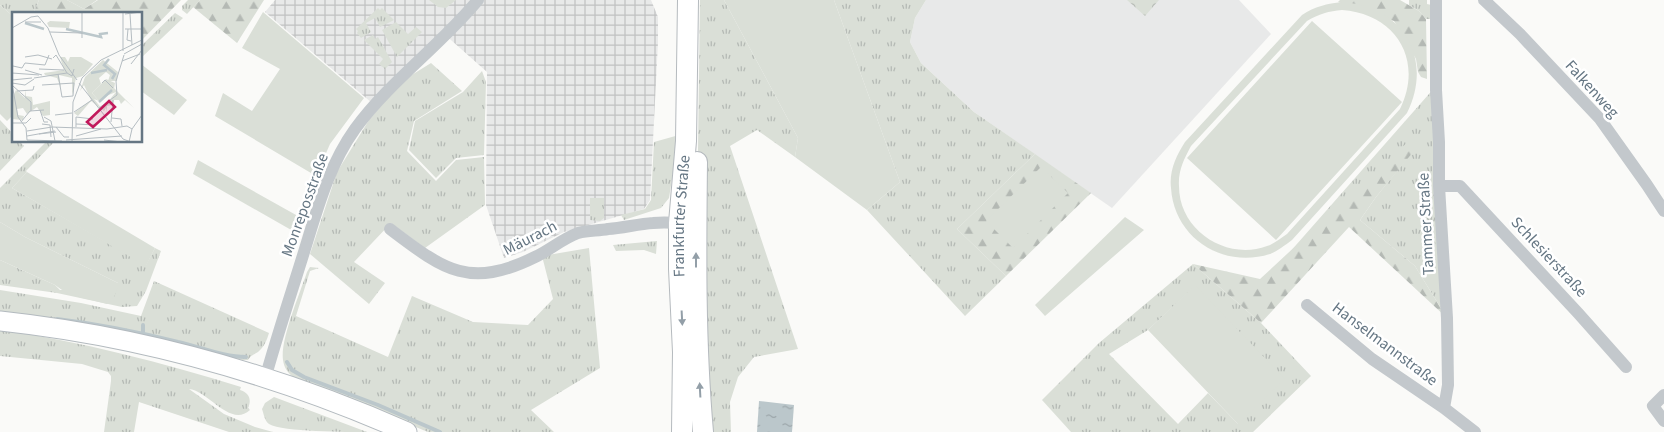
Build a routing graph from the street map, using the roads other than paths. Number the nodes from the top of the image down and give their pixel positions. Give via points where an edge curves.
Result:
1 (478, 0) edge
2 (688, 0) edge
3 (700, 0) edge
4 (1436, 0) edge
5 (1484, 0) edge
6 (1439, 186) junction
7 (1664, 211) edge
8 (688, 222) junction
9 (390, 229) dead end
10 (1307, 305) dead end
11 (0, 321) edge
12 (1626, 368) dead end
13 (264, 379) junction
14 (1664, 395) edge
15 (1444, 408) junction
16 (1664, 421) edge
17 (407, 432) edge
18 (682, 432) edge
19 (703, 432) edge
20 (1475, 432) edge

1 - 13 street, Monreposstraße via 370,110 342,150 314,221
2 - 8 main road, Frankfurter Straße
3 - 8 main road, Frankfurter Straße
4 - 6 street, Tammer Straße
5 - 7 street, Falkenweg via 1600,120
6 - 12 street, Schlesierstraße via 1460,186
6 - 15 street, Tammer Straße via 1447,318 1448,385
8 - 9 street, Mäurach via 579,233 515,266 476,274 441,265
8 -> 18 main road, Frankfurter Straße via 679,269
19 -> 8 main road, Frankfurter Straße
10 - 15 street, Hanselmannstraße via 1372,359
11 - 13 main road via 36,324 182,354
13 - 17 main road via 336,403
14 - 16 street via 1653,406
15 - 20 street

